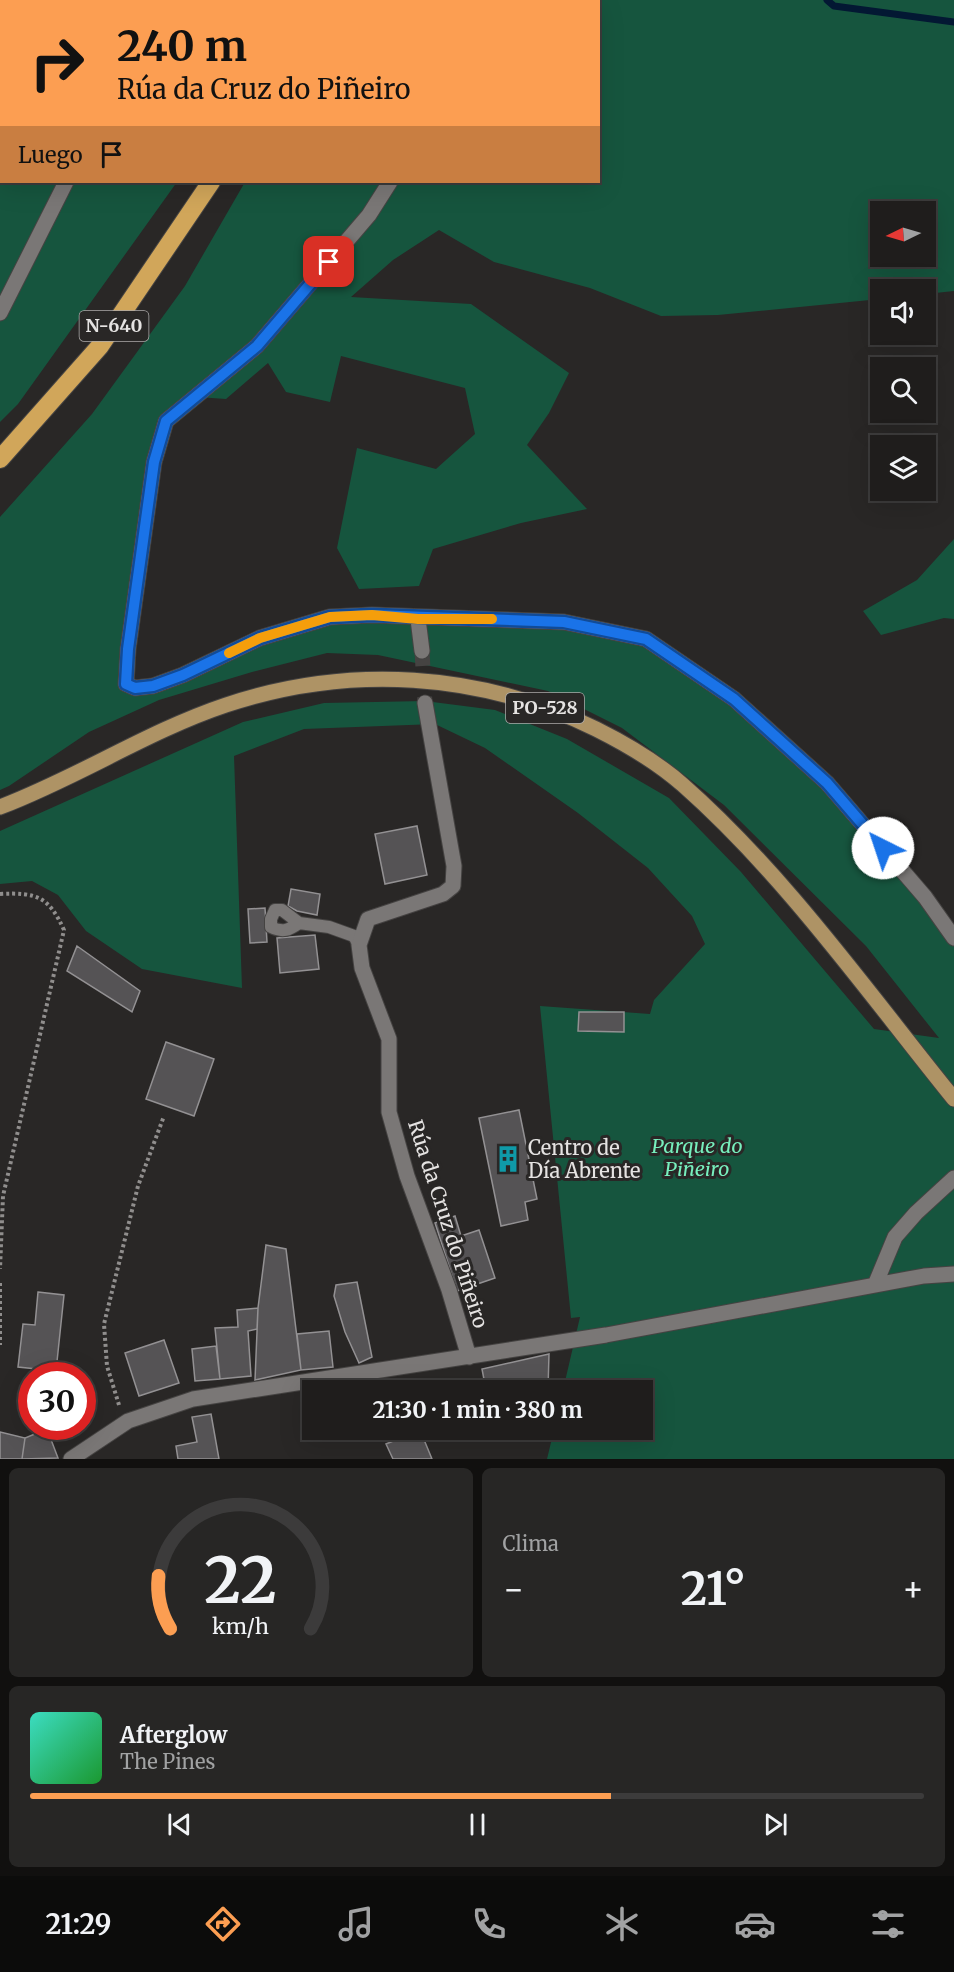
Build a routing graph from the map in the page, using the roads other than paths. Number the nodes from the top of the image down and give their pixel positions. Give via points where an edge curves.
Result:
1 (65, 183) edge
2 (210, 183) edge
3 (389, 183) edge
4 (0, 313) edge
5 (0, 459) edge
6 (418, 619) junction
7 (422, 651) tunnel mouth
8 (426, 703) tunnel mouth
9 (0, 807) edge
10 (299, 923) dead end
11 (954, 938) edge
12 (359, 945) junction
13 (954, 1100) edge
14 (954, 1178) edge
15 (954, 1274) edge
16 (876, 1286) junction
17 (469, 1357) junction
18 (71, 1459) edge

1 - 4 street
2 - 5 highway, N-640 via 100,346
3 - 6 street via 369,215 257,346 166,421 154,462 126,684 135,688 153,686 260,638 330,617
6 - 7 street
6 - 11 street via 564,622 646,639 734,699 827,783 925,897
8 - 12 street via 454,866 453,886 442,894 368,919
9 - 13 main road, PO-528 via 225,705 287,689 352,680 417,679 514,696 576,719 629,746 682,784 757,860
10 - 12 lane via 329,927 354,936
12 - 17 street, Rúa da Cruz do Piñeiro via 362,968 389,1039 389,1112
14 - 16 street via 895,1237
15 - 16 street
16 - 17 street
17 - 18 street via 193,1399 128,1421

